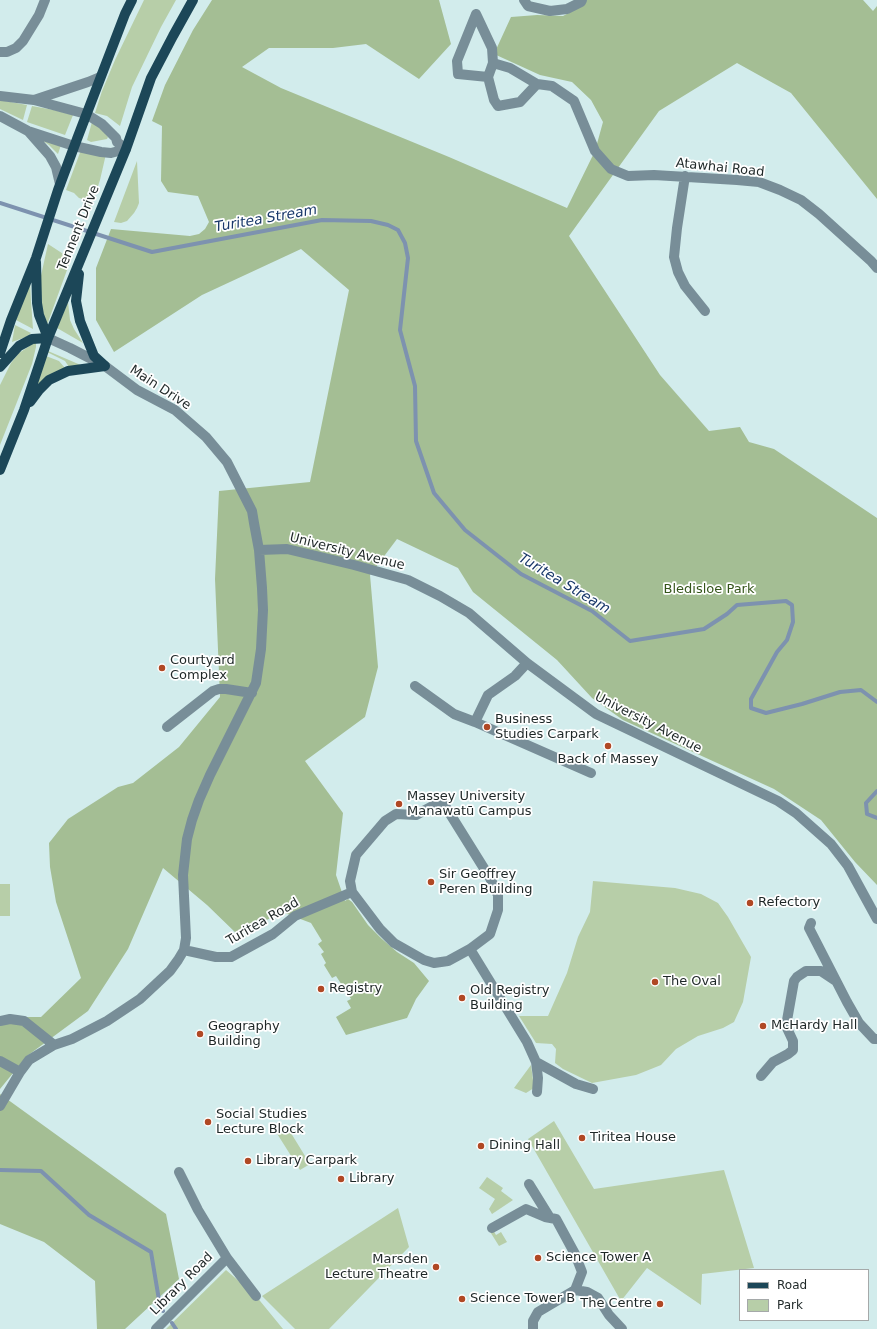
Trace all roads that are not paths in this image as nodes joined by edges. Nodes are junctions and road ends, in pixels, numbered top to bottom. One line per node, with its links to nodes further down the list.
1 (45, 0): 6 (street)
2 (132, 0): 8 (main road)
3 (193, 0): 17 (main road, Tennent Drive)
4 (524, 0): 5 (street)
5 (582, 0)
6 (0, 52)
7 (493, 63): 9 (street); 9 (street); 10 (street)
8 (100, 77): 12 (street); 13 (main road)
9 (488, 77): 10 (street)
10 (537, 84): 18 (street, Atawhai Road)
11 (0, 96): 12 (street)
12 (34, 100): 13 (street)
13 (86, 114): 16 (main road); 17 (street)
14 (0, 116): 15 (street)
15 (28, 131): 16 (street); 19 (street)
16 (74, 146): 17 (street); 19 (main road)
17 (126, 149): 21 (main road, Tennent Drive)
18 (685, 176): 22 (street, Atawhai Road); 23 (street)
19 (59, 187): 20 (main road)
20 (36, 258): 24 (main road); 25 (main road)
21 (80, 262): 24 (main road, Tennent Drive); 26 (main road)
22 (877, 268)
23 (706, 311)
24 (48, 338): 26 (street, Main Drive); 27 (main road); 28 (main road, Tennent Drive)
25 (0, 352)
26 (105, 366): 28 (main road); 30 (street, Main Drive)
27 (0, 367)
28 (24, 410): 29 (main road, Tennent Drive)
29 (0, 470)
30 (258, 550): 31 (street, University Avenue); 33 (street)
31 (527, 663): 34 (street); 38 (street, University Avenue)
32 (415, 686): 34 (street)
33 (252, 693): 35 (street); 41 (street)
34 (475, 722): 36 (street)
35 (167, 727)
36 (591, 773)
37 (352, 892): 40 (street); 40 (street); 41 (street, Turitea Road)
38 (877, 919)
39 (811, 923): 42 (street)
40 (470, 949): 47 (street)
41 (184, 950): 45 (street)
42 (836, 981): 44 (street); 49 (street)
43 (0, 1022): 45 (street)
44 (877, 1038)
45 (54, 1045): 48 (street)
46 (0, 1061): 48 (street)
47 (536, 1062): 50 (street); 51 (street)
48 (20, 1072): 52 (street)
49 (761, 1076)
50 (593, 1089)
51 (537, 1092)
52 (0, 1106)
53 (179, 1172): 57 (street, Library Road)
54 (529, 1184): 55 (street)
55 (550, 1218): 56 (street); 58 (street)
56 (492, 1228)
57 (227, 1258): 59 (street, Library Road); 60 (street, Library Road)
58 (576, 1290): 61 (street); 62 (street)
59 (256, 1296)
60 (156, 1329)
61 (533, 1329)
62 (622, 1329)

